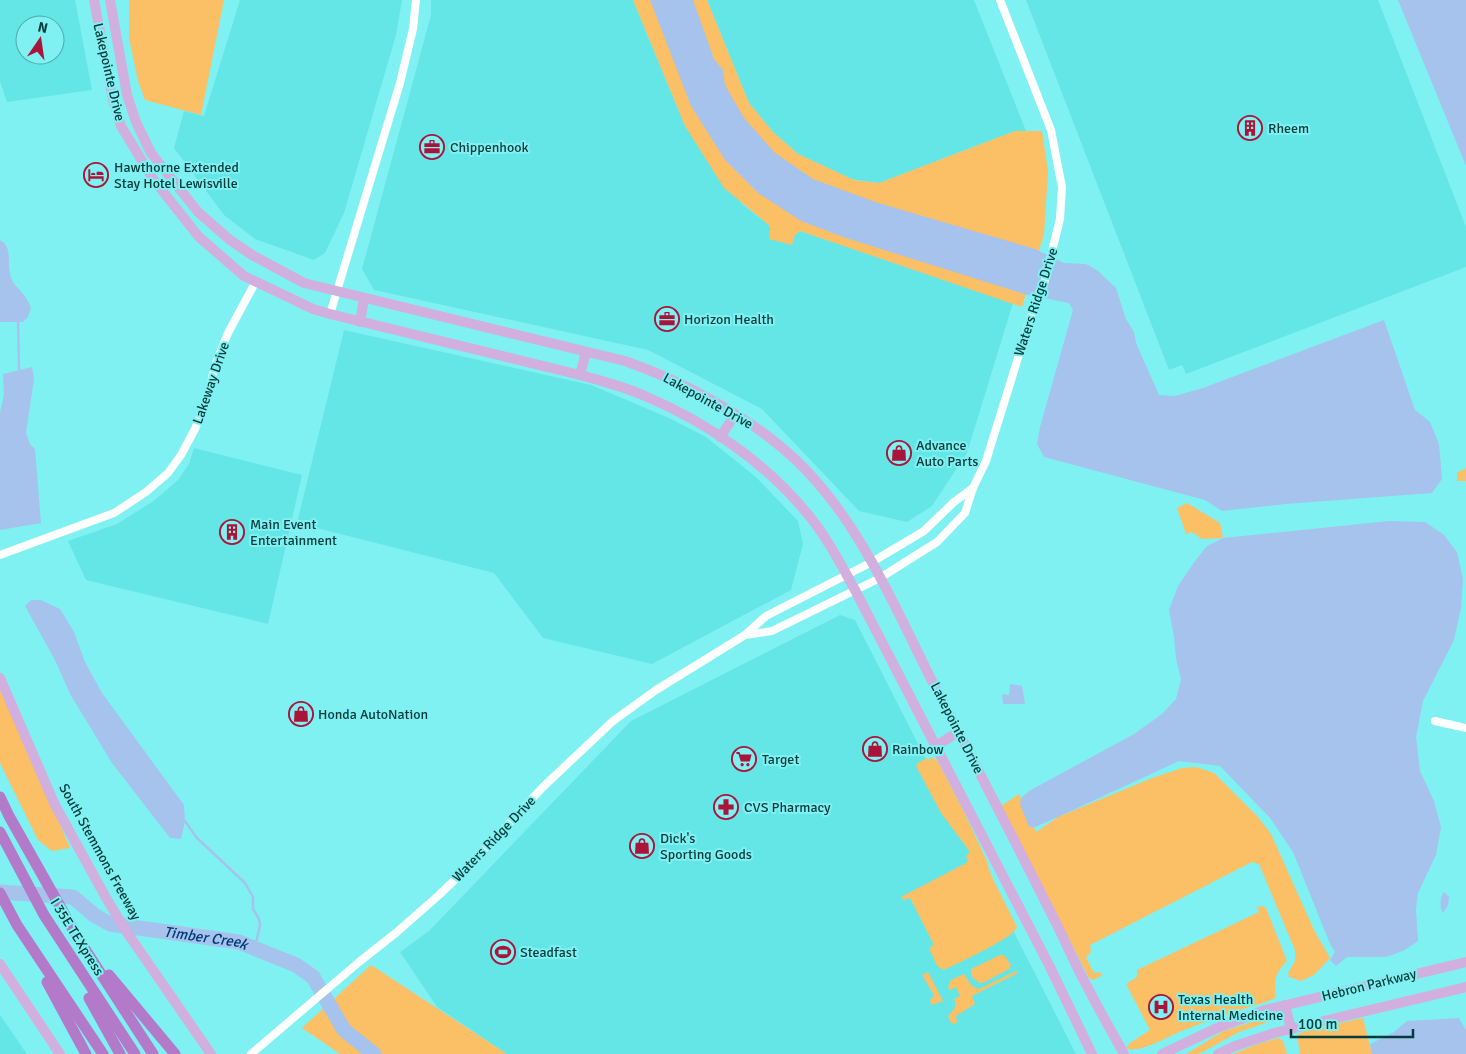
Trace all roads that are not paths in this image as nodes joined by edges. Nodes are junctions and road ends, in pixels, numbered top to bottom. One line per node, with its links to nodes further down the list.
1 (94, 0): 6 (main road, Lakepointe Drive)
2 (110, 0): 5 (main road, Lakepointe Drive)
3 (416, 0): 8 (street)
4 (1000, 0): 16 (street, Waters Ridge Drive)
5 (127, 95): 6 (main road); 8 (main road, Lakepointe Drive)
6 (113, 100): 7 (main road, Lakepointe Drive)
7 (256, 283): 10 (main road, Lakepointe Drive); 17 (street, Lakeway Drive)
8 (336, 292): 9 (main road, Lakepointe Drive); 10 (street)
9 (364, 299): 11 (main road); 12 (main road, Lakepointe Drive)
10 (330, 314): 11 (main road, Lakepointe Drive)
11 (360, 322): 13 (main road, Lakepointe Drive)
12 (586, 352): 13 (main road); 14 (main road, Lakepointe Drive)
13 (580, 375): 15 (main road, Lakepointe Drive)
14 (735, 415): 15 (main road); 18 (main road, Lakepointe Drive)
15 (720, 437): 19 (main road, Lakepointe Drive)
16 (972, 488): 18 (street, Waters Ridge Drive); 20 (street, Waters Ridge Drive)
17 (0, 555)
18 (872, 562): 19 (street, Waters Ridge Drive); 20 (main road, Lakepointe Drive)
19 (847, 574): 21 (main road, Lakepointe Drive); 22 (street, Waters Ridge Drive)
20 (880, 578): 21 (street, Waters Ridge Drive); 26 (main road, Lakepointe Drive)
21 (855, 590): 22 (street, Waters Ridge Drive); 27 (main road, Lakepointe Drive)
22 (746, 635): 49 (street, Waters Ridge Drive)
23 (0, 678): 48 (main road, South Stemmons Freeway)
24 (1435, 721): 25 (street)
25 (1466, 728)
26 (958, 732): 27 (main road); 51 (main road, Lakepointe Drive)
27 (936, 746): 50 (main road, Lakepointe Drive)
28 (0, 797): 30 (highway)
29 (0, 801): 30 (highway)
30 (9, 816): 35 (highway)
31 (0, 832): 33 (highway, I 35E TEXpress)
32 (0, 894): 34 (highway)
33 (44, 915): 44 (highway); 45 (highway, I 35E TEXpress)
34 (17, 925): 42 (highway); 43 (highway)
35 (79, 940): 46 (highway); 47 (highway)
36 (1466, 962): 39 (main road, Hebron Parkway)
37 (0, 964): 41 (main road)
38 (1466, 987): 40 (main road, Hebron Parkway)
39 (1286, 1005): 40 (main road); 52 (main road, Hebron Parkway)
40 (1292, 1029): 53 (main road, Hebron Parkway)
41 (60, 1054)
42 (86, 1054)
43 (104, 1054)
44 (120, 1054)
45 (135, 1054)
46 (154, 1054)
47 (175, 1054)
48 (212, 1054)
49 (250, 1054)
50 (1092, 1054)
51 (1124, 1054)
52 (1162, 1054)
53 (1218, 1054)

